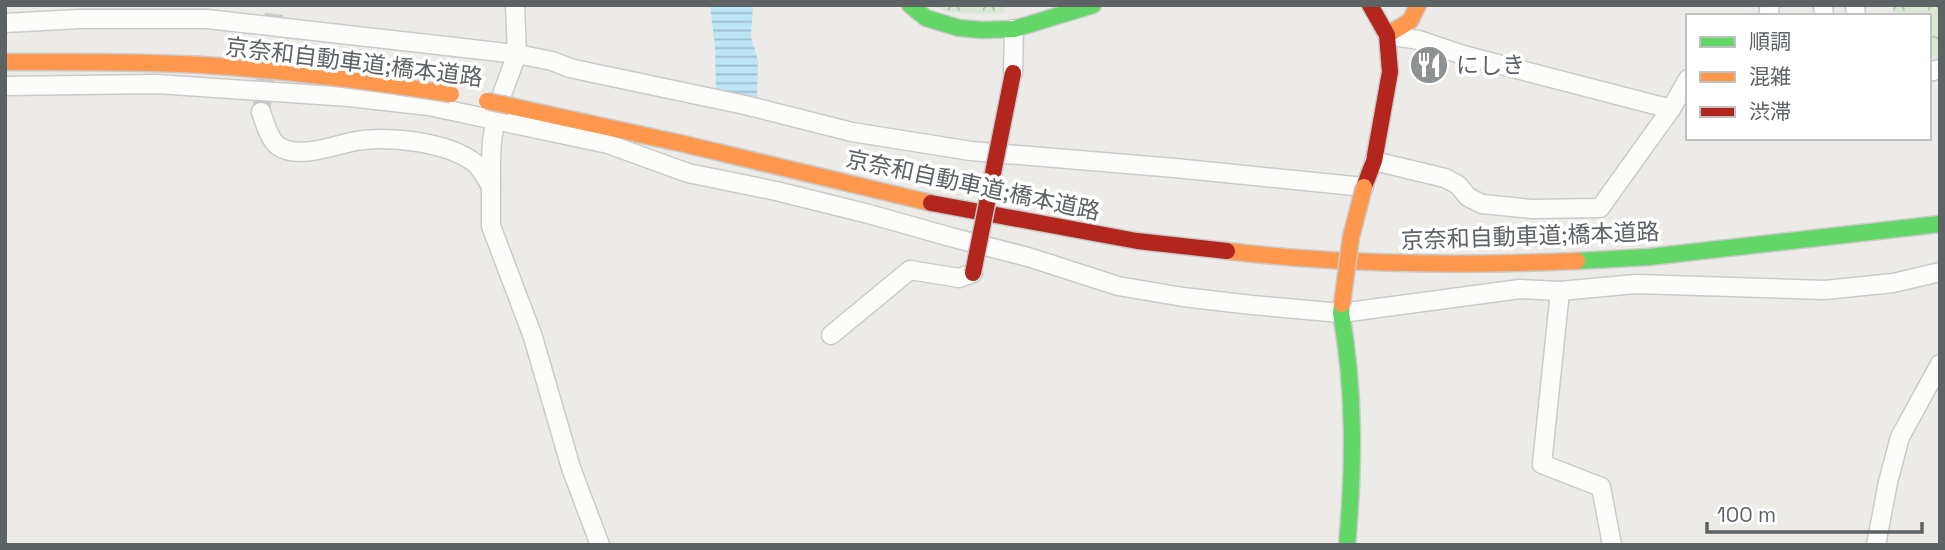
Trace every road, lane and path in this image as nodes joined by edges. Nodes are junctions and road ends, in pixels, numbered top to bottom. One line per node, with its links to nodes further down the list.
1 (516, 5): 10 (street)
2 (910, 5): 8 (main road)
3 (1093, 5): 8 (main road)
4 (1370, 5): 9 (main road)
5 (1418, 5): 9 (main road)
6 (233, 13): 7 (street); 10 (street)
7 (5, 23)
8 (1014, 29): 12 (street)
9 (1387, 35): 15 (street); 18 (main road)
10 (517, 54): 17 (street); 20 (street)
11 (5, 62): 21 (main road, 京奈和自動車道;橋本道路, bridge)
12 (1013, 73): 23 (main road, bridge)
13 (1686, 83): 15 (street)
14 (5, 86): 17 (street)
15 (1671, 109): 18 (street)
16 (261, 113): 19 (street)
17 (495, 120): 19 (street); 25 (street)
18 (1374, 161): 20 (main road)
19 (491, 186): 28 (street)
20 (1364, 187): 25 (main road, bridge)
21 (1940, 224)
22 (1940, 272): 24 (street)
23 (973, 273): 26 (street)
24 (1560, 291): 25 (street); 30 (street)
25 (1341, 308): 29 (main road)
26 (831, 335)
27 (1940, 365): 31 (street)
28 (600, 545)
29 (1347, 545)
30 (1612, 545)
31 (1876, 545)

